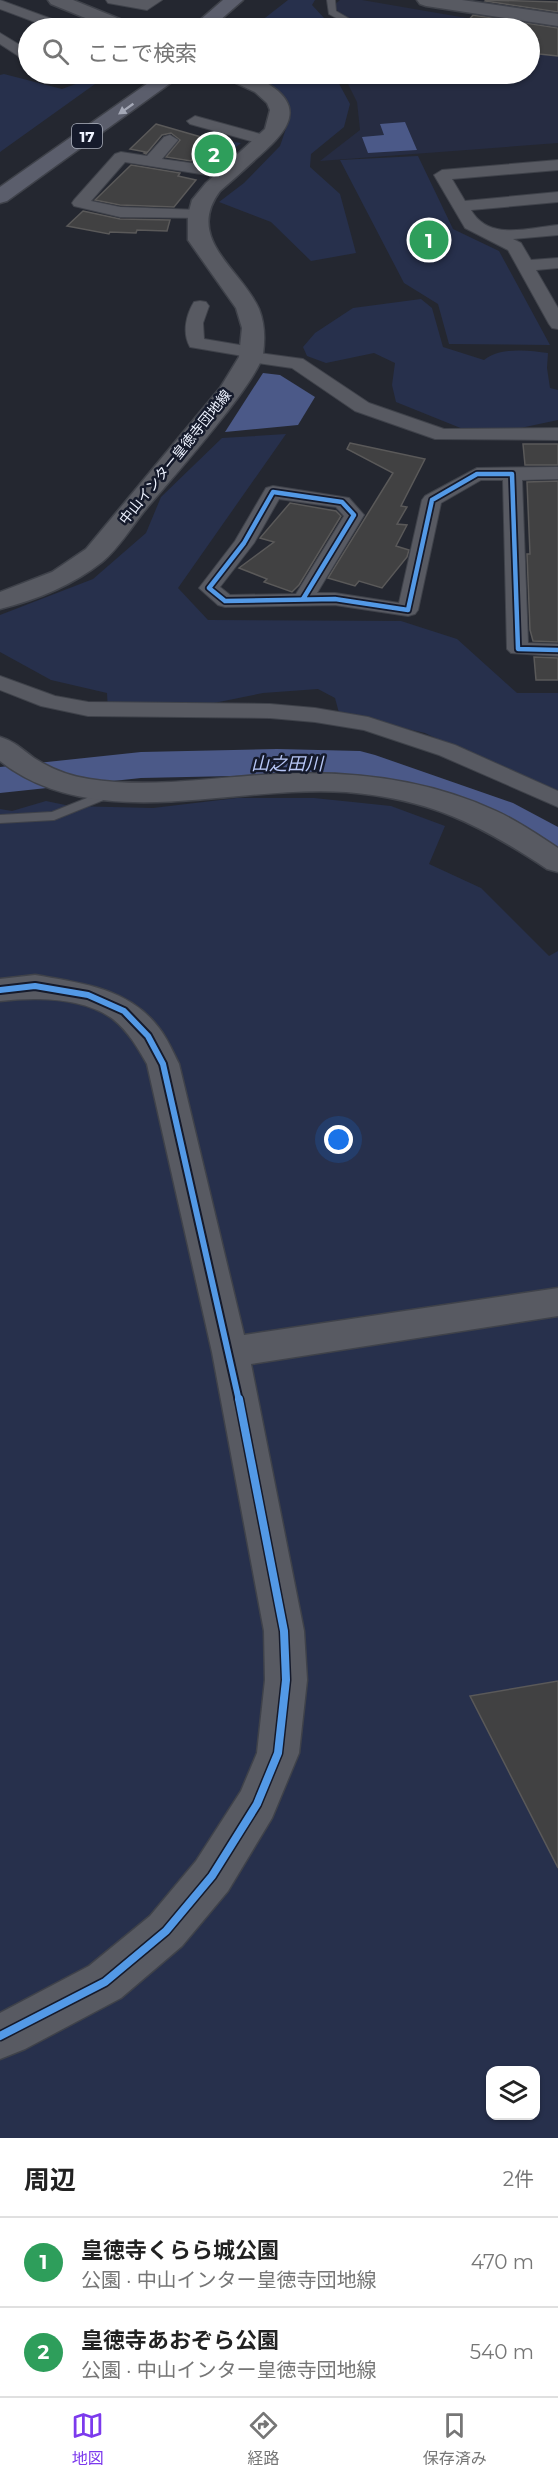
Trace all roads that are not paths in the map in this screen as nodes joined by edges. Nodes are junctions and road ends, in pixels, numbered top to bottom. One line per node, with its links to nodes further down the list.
1 (57, 0): 9 (street)
2 (113, 0): 3 (street)
3 (155, 0)
4 (331, 0): 12 (lane)
5 (426, 0): 13 (street)
6 (0, 4): 8 (street)
7 (242, 4): 10 (main road); 11 (main road)
8 (37, 18)
9 (101, 18)
10 (218, 18)
11 (233, 18)
12 (342, 18)
13 (558, 20)
14 (0, 37): 15 (street)
15 (18, 49)
16 (131, 84): 25 (main road, 17)
17 (159, 84): 26 (main road, 17, one-way to 26)
18 (252, 84): 21 (street)
19 (195, 121): 21 (street)
20 (170, 140): 22 (street)
21 (266, 140): 24 (street)
22 (151, 162): 24 (street); 29 (street)
23 (558, 165): 28 (street)
24 (226, 173): 29 (street)
25 (0, 178)
26 (0, 197)
27 (558, 197): 28 (street)
28 (459, 206): 31 (street)
29 (200, 215): 37 (street)
30 (558, 230): 31 (street)
31 (496, 236): 33 (street)
32 (558, 263): 33 (street)
33 (526, 266): 34 (street)
34 (552, 300): 36 (street)
35 (200, 306): 37 (street)
36 (558, 324)
37 (251, 354): 38 (street); 42 (street, 中山インター皇徳寺団地線)
38 (558, 434)
39 (558, 472): 40 (street)
40 (512, 474): 41 (street); 43 (street)
41 (303, 599): 41 (street)
42 (0, 601)
43 (558, 650)
44 (0, 682): 47 (street)
45 (0, 746): 46 (street)
46 (103, 791): 48 (lane); 49 (street)
47 (558, 800)
48 (0, 819)
49 (558, 862)
50 (0, 990): 52 (street)
51 (558, 1302): 52 (street)
52 (230, 1352): 53 (street)
53 (0, 2036)

